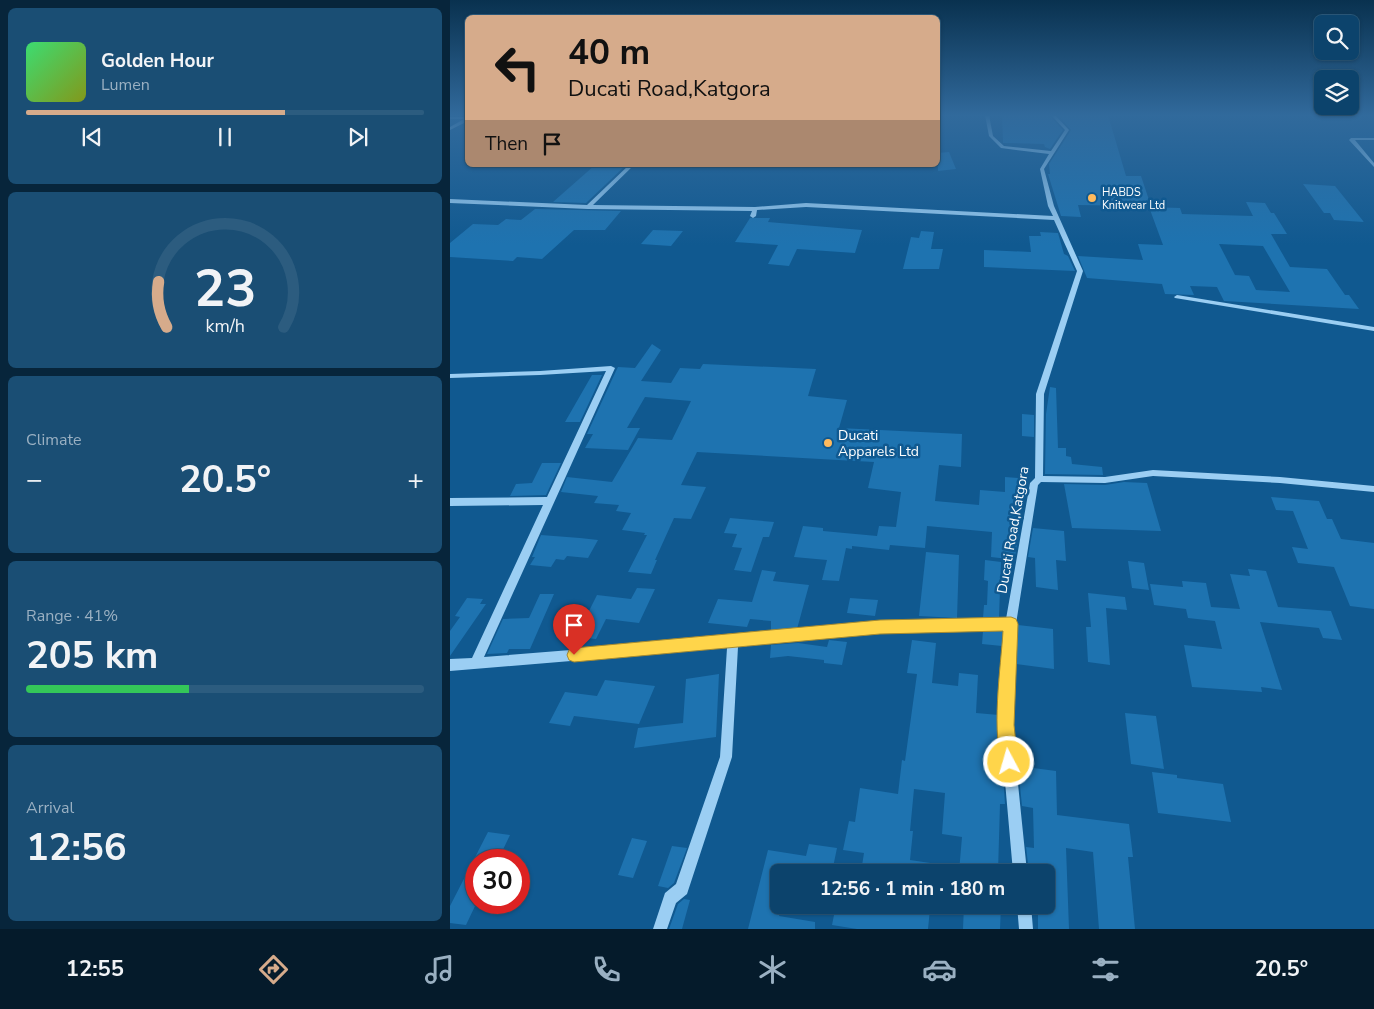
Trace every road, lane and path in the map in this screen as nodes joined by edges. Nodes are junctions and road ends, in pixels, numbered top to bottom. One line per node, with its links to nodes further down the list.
1 (1049, 158): 7 (street, Ducati Road,Katgora)
2 (630, 167): 4 (street)
3 (450, 200): 4 (street)
4 (588, 207): 5 (street)
5 (755, 209): 6 (street); 7 (street)
6 (753, 216)
7 (1056, 218): 11 (street, Ducati Road,Katgora)
8 (1177, 296): 9 (street)
9 (1374, 329)
10 (450, 376): 14 (street)
11 (1039, 479): 12 (street); 15 (street, Ducati Road,Katgora)
12 (1374, 489)
13 (450, 502): 14 (street)
14 (550, 502): 17 (street)
15 (1011, 624): 16 (street); 19 (street, Ducati Road,Katgora)
16 (734, 642): 17 (street); 21 (street)
17 (475, 663): 18 (street)
18 (450, 665)
19 (1019, 864)
20 (1025, 914): 22 (street)
21 (660, 929)
22 (1026, 929)

